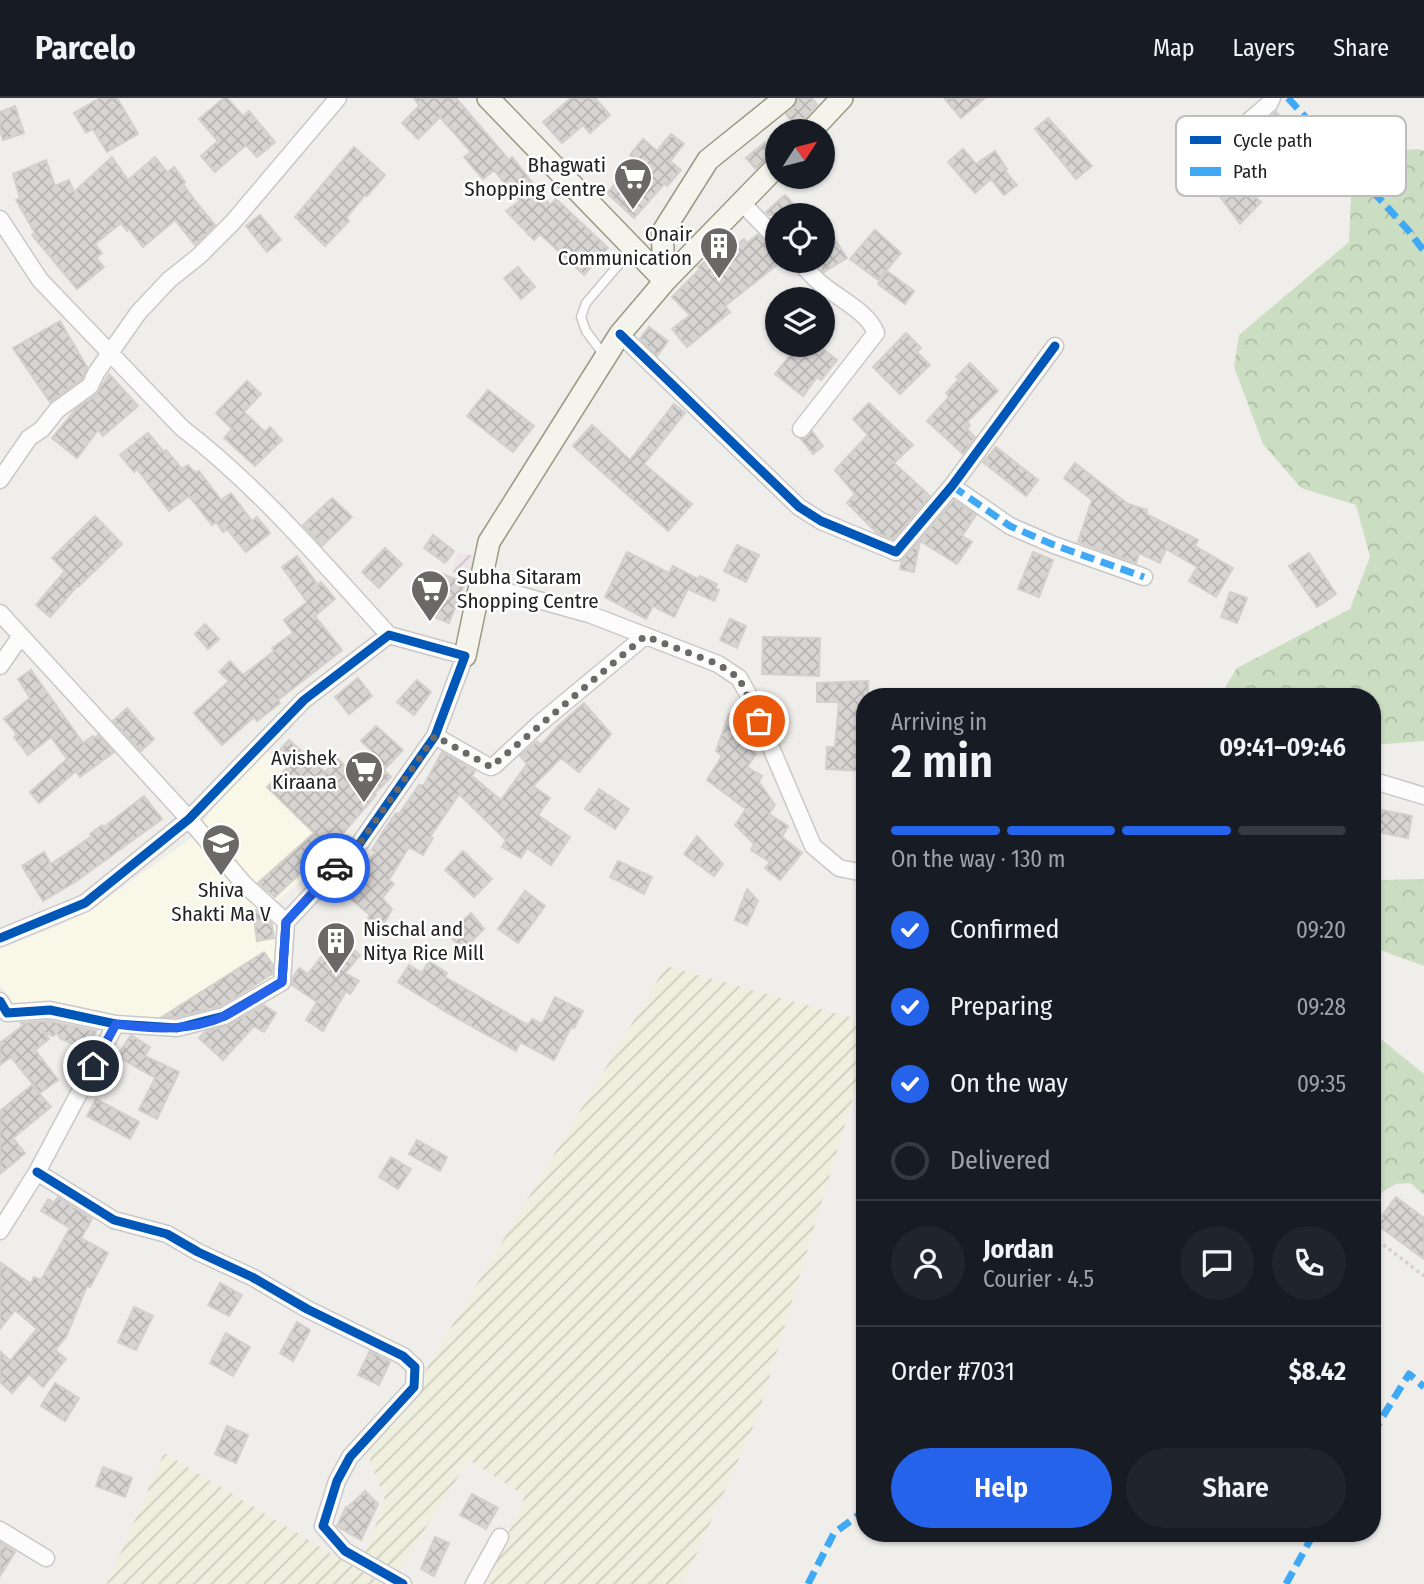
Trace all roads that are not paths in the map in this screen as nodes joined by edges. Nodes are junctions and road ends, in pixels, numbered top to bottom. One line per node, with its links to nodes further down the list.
1 (338, 98): 17 (street)
2 (488, 98): 12 (main road)
3 (785, 98): 14 (main road)
4 (842, 98): 7 (main road)
5 (1272, 98): 6 (street)
6 (1255, 116)
7 (822, 119)
8 (765, 179): 9 (main road)
9 (743, 202): 11 (street); 14 (main road)
10 (0, 219): 17 (street)
11 (765, 226)
12 (632, 248): 14 (main road); 18 (lane)
13 (810, 273): 19 (street)
14 (665, 281): 15 (main road)
15 (620, 334): 18 (main road); 21 (street)
16 (1055, 346): 21 (street)
17 (110, 353): 20 (street); 25 (street)
18 (606, 357): 23 (main road)
19 (801, 429)
20 (0, 480)
21 (953, 486): 22 (street)
22 (1144, 577)
23 (480, 584): 26 (street); 28 (main road)
24 (0, 613): 27 (street)
25 (389, 635): 28 (street); 33 (street)
26 (645, 636): 30 (street); 34 (street)
27 (20, 637): 29 (street); 33 (street)
28 (465, 656): 30 (street)
29 (0, 666)
30 (435, 736): 35 (street)
31 (1381, 783): 32 (street)
32 (1424, 796)
33 (189, 819): 35 (street); 36 (street)
34 (856, 871)
35 (286, 922): 38 (street)
36 (0, 939)
37 (2, 1010): 38 (street)
38 (116, 1024): 39 (street)
39 (37, 1172): 40 (street); 44 (street)
40 (0, 1231)
41 (0, 1530): 43 (street)
42 (500, 1537): 45 (street)
43 (46, 1558)
44 (402, 1584)
45 (474, 1584)

